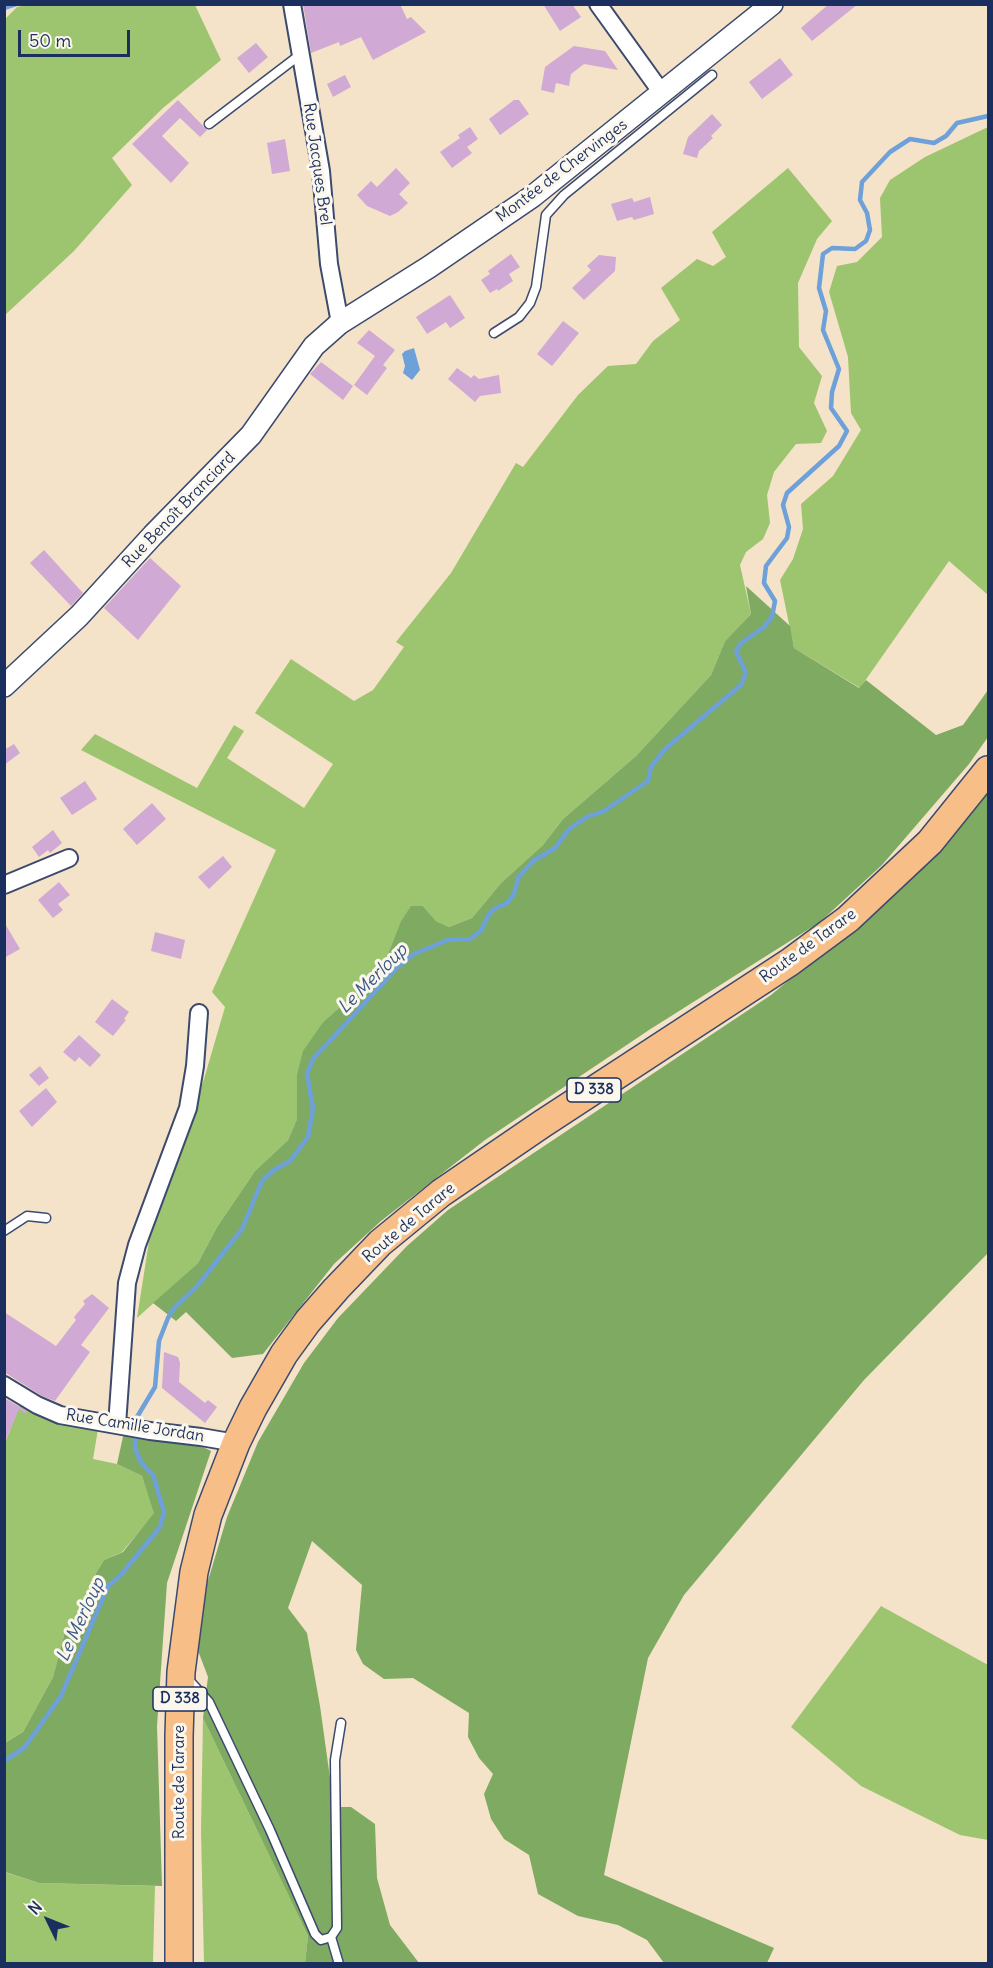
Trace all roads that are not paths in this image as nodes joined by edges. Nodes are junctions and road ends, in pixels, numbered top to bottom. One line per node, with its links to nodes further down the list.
1 (292, 4): 4 (street, Rue Jacques Brel)
2 (598, 4): 6 (street)
3 (772, 4): 6 (street, Montée de Chervinges)
4 (301, 54): 7 (lane); 9 (street, Rue Jacques Brel)
5 (712, 75): 8 (lane)
6 (662, 93): 8 (street, Montée de Chervinges)
7 (209, 124)
8 (616, 142): 9 (street, Montée de Chervinges); 10 (lane)
9 (340, 323): 11 (street, Rue Benoît Branciard)
10 (494, 333)
11 (4, 686)
12 (988, 770): 20 (main road, Route de Tarare / D 338)
13 (69, 858): 14 (street)
14 (4, 885)
15 (199, 1013): 19 (street)
16 (46, 1218): 17 (lane)
17 (4, 1231)
18 (4, 1385): 19 (street, Rue Camille Jordan)
19 (120, 1426): 20 (street, Rue Camille Jordan)
20 (236, 1443): 21 (main road, Route de Tarare / D 338)
21 (181, 1672): 23 (lane); 24 (main road, Route de Tarare / D 338)
22 (341, 1723): 23 (lane)
23 (331, 1937): 25 (lane)
24 (179, 1964)
25 (339, 1964)

